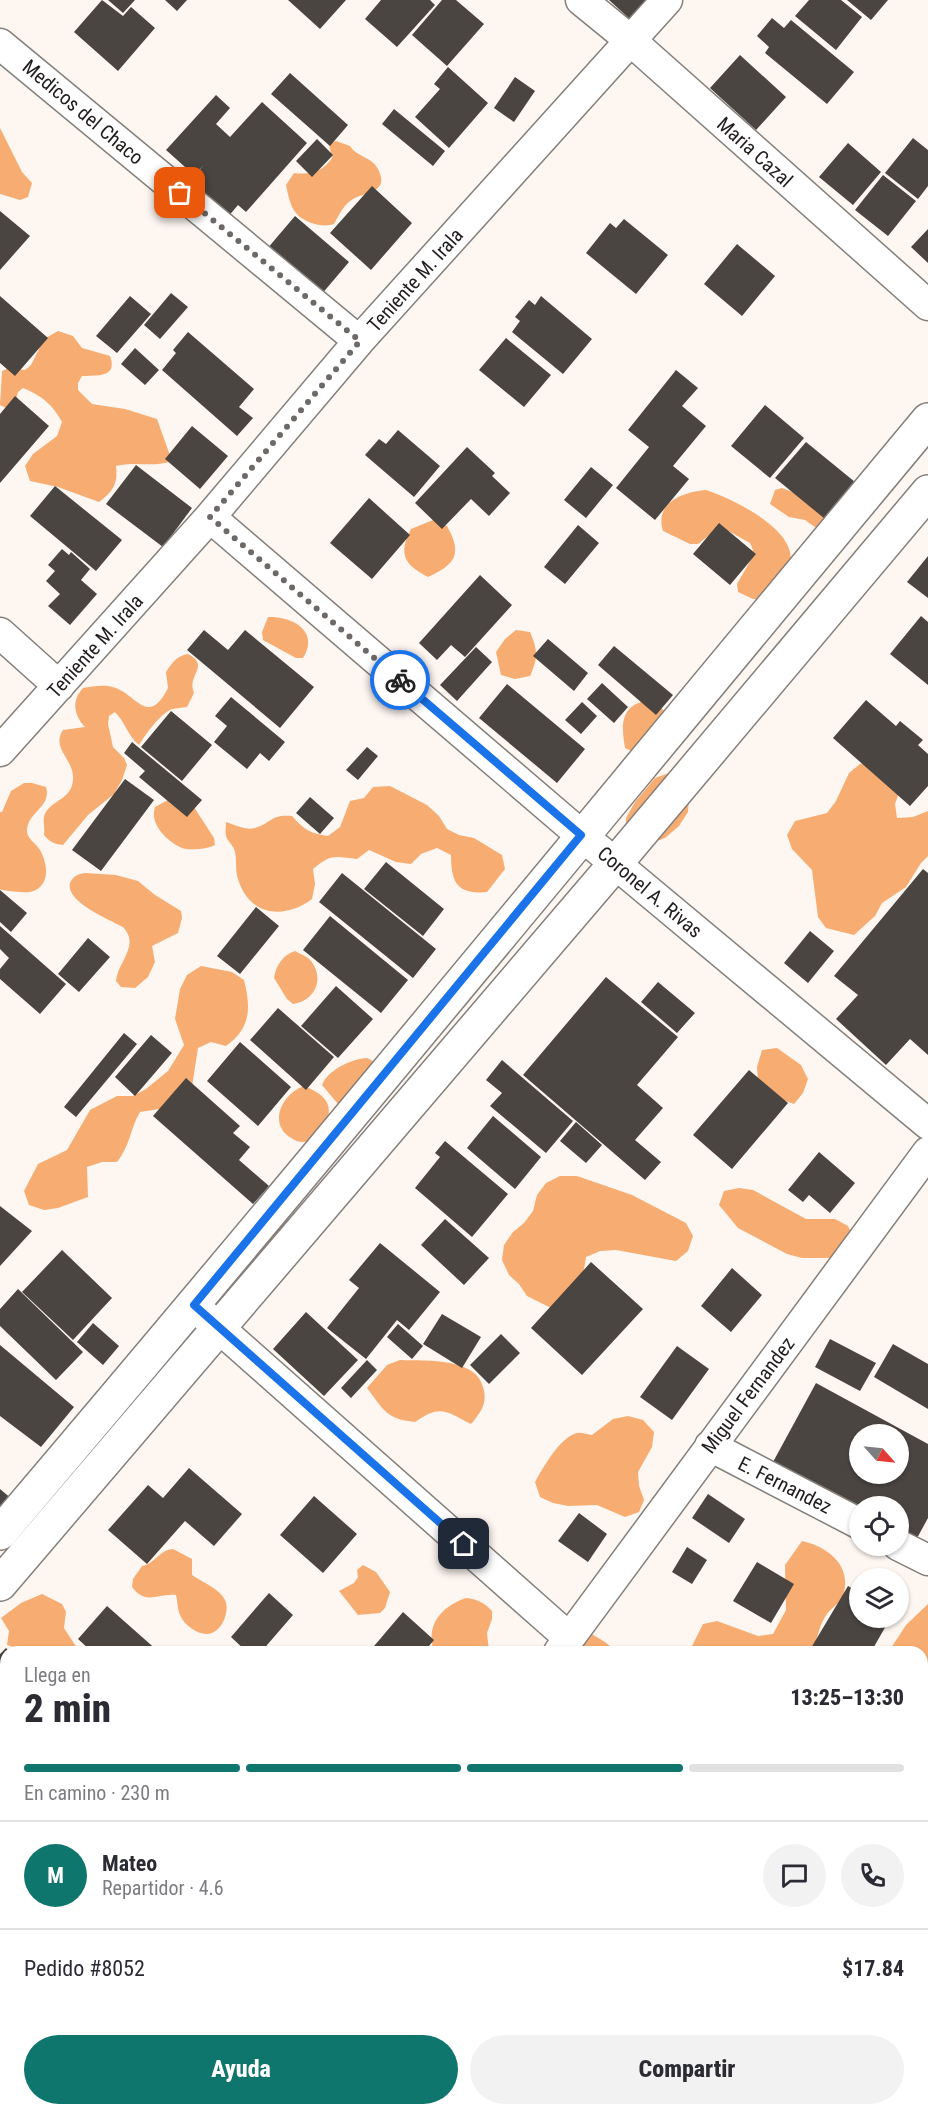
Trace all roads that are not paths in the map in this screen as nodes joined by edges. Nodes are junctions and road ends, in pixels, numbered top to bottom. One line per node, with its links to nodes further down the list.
1 (581, 0): 3 (street, Maria Cazal)
2 (666, 0): 3 (street, Teniente M. Irala)
3 (630, 40): 5 (street, Maria Cazal); 6 (street, Teniente M. Irala)
4 (0, 44): 6 (street, Medicos del Chaco)
5 (928, 305)
6 (360, 341): 9 (street, Teniente M. Irala)
7 (928, 420): 13 (street)
8 (928, 492): 14 (street)
9 (210, 517): 11 (street, Teniente M. Irala); 13 (street, Coronel A. Rivas)
10 (0, 633): 11 (street)
11 (59, 686): 12 (street, Teniente M. Irala)
12 (0, 751)
13 (581, 835): 14 (street, Coronel A. Rivas); 17 (street)
14 (615, 864): 15 (street, Coronel A. Rivas); 18 (street)
15 (928, 1124)
16 (928, 1152): 19 (street, Miguel Fernandez)
17 (194, 1305): 18 (street); 21 (street)
18 (219, 1328): 24 (street); 25 (street)
19 (710, 1446): 20 (street, E. Fernandez); 25 (street, Miguel Fernandez)
20 (849, 1518)
21 (0, 1533)
22 (909, 1550): 23 (street)
23 (928, 1560)
24 (0, 1584)
25 (564, 1644)

